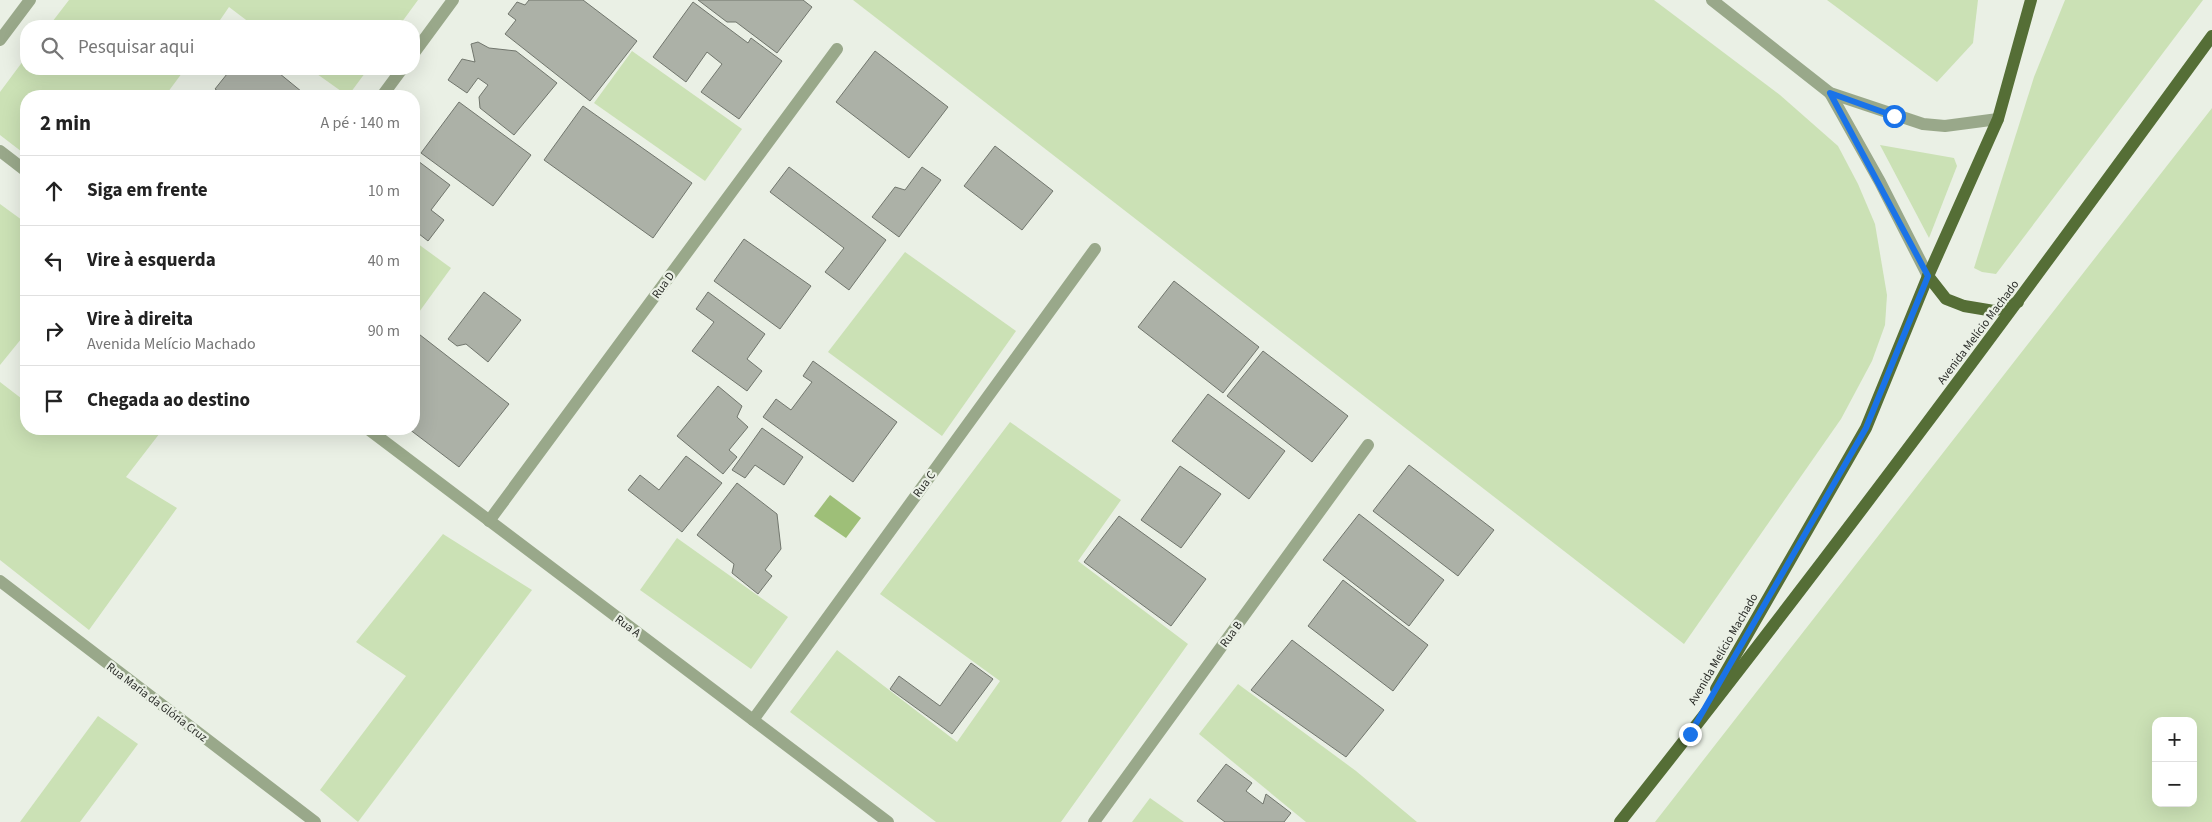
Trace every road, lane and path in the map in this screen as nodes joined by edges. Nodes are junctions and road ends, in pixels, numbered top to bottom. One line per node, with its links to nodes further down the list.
1 (30, 0): 6 (street)
2 (453, 0): 7 (street)
3 (1712, 0): 11 (street)
4 (2031, 0): 12 (main road, Avenida Melício Machado)
5 (2212, 36): 17 (main road, Avenida Melício Machado)
6 (0, 40)
7 (420, 45)
8 (837, 49): 20 (street, Rua D)
9 (398, 75): 10 (street)
10 (386, 90)
11 (1830, 93): 12 (street); 16 (street)
12 (1998, 119): 16 (main road, Avenida Melício Machado)
13 (0, 151): 14 (street)
14 (20, 166)
15 (1095, 249): 22 (street, Rua C)
16 (1928, 276): 17 (main road); 23 (main road, Avenida Melício Machado)
17 (2018, 302): 23 (main road, Avenida Melício Machado)
18 (376, 435): 20 (street, Rua A)
19 (1368, 445): 26 (street, Rua B)
20 (489, 520): 22 (street, Rua A)
21 (0, 581): 24 (street, Rua Maria da Glória Cruz)
22 (753, 720): 25 (street, Rua A)
23 (1690, 734): 27 (main road)
24 (315, 822)
25 (888, 822)
26 (1094, 822)
27 (1620, 822)

